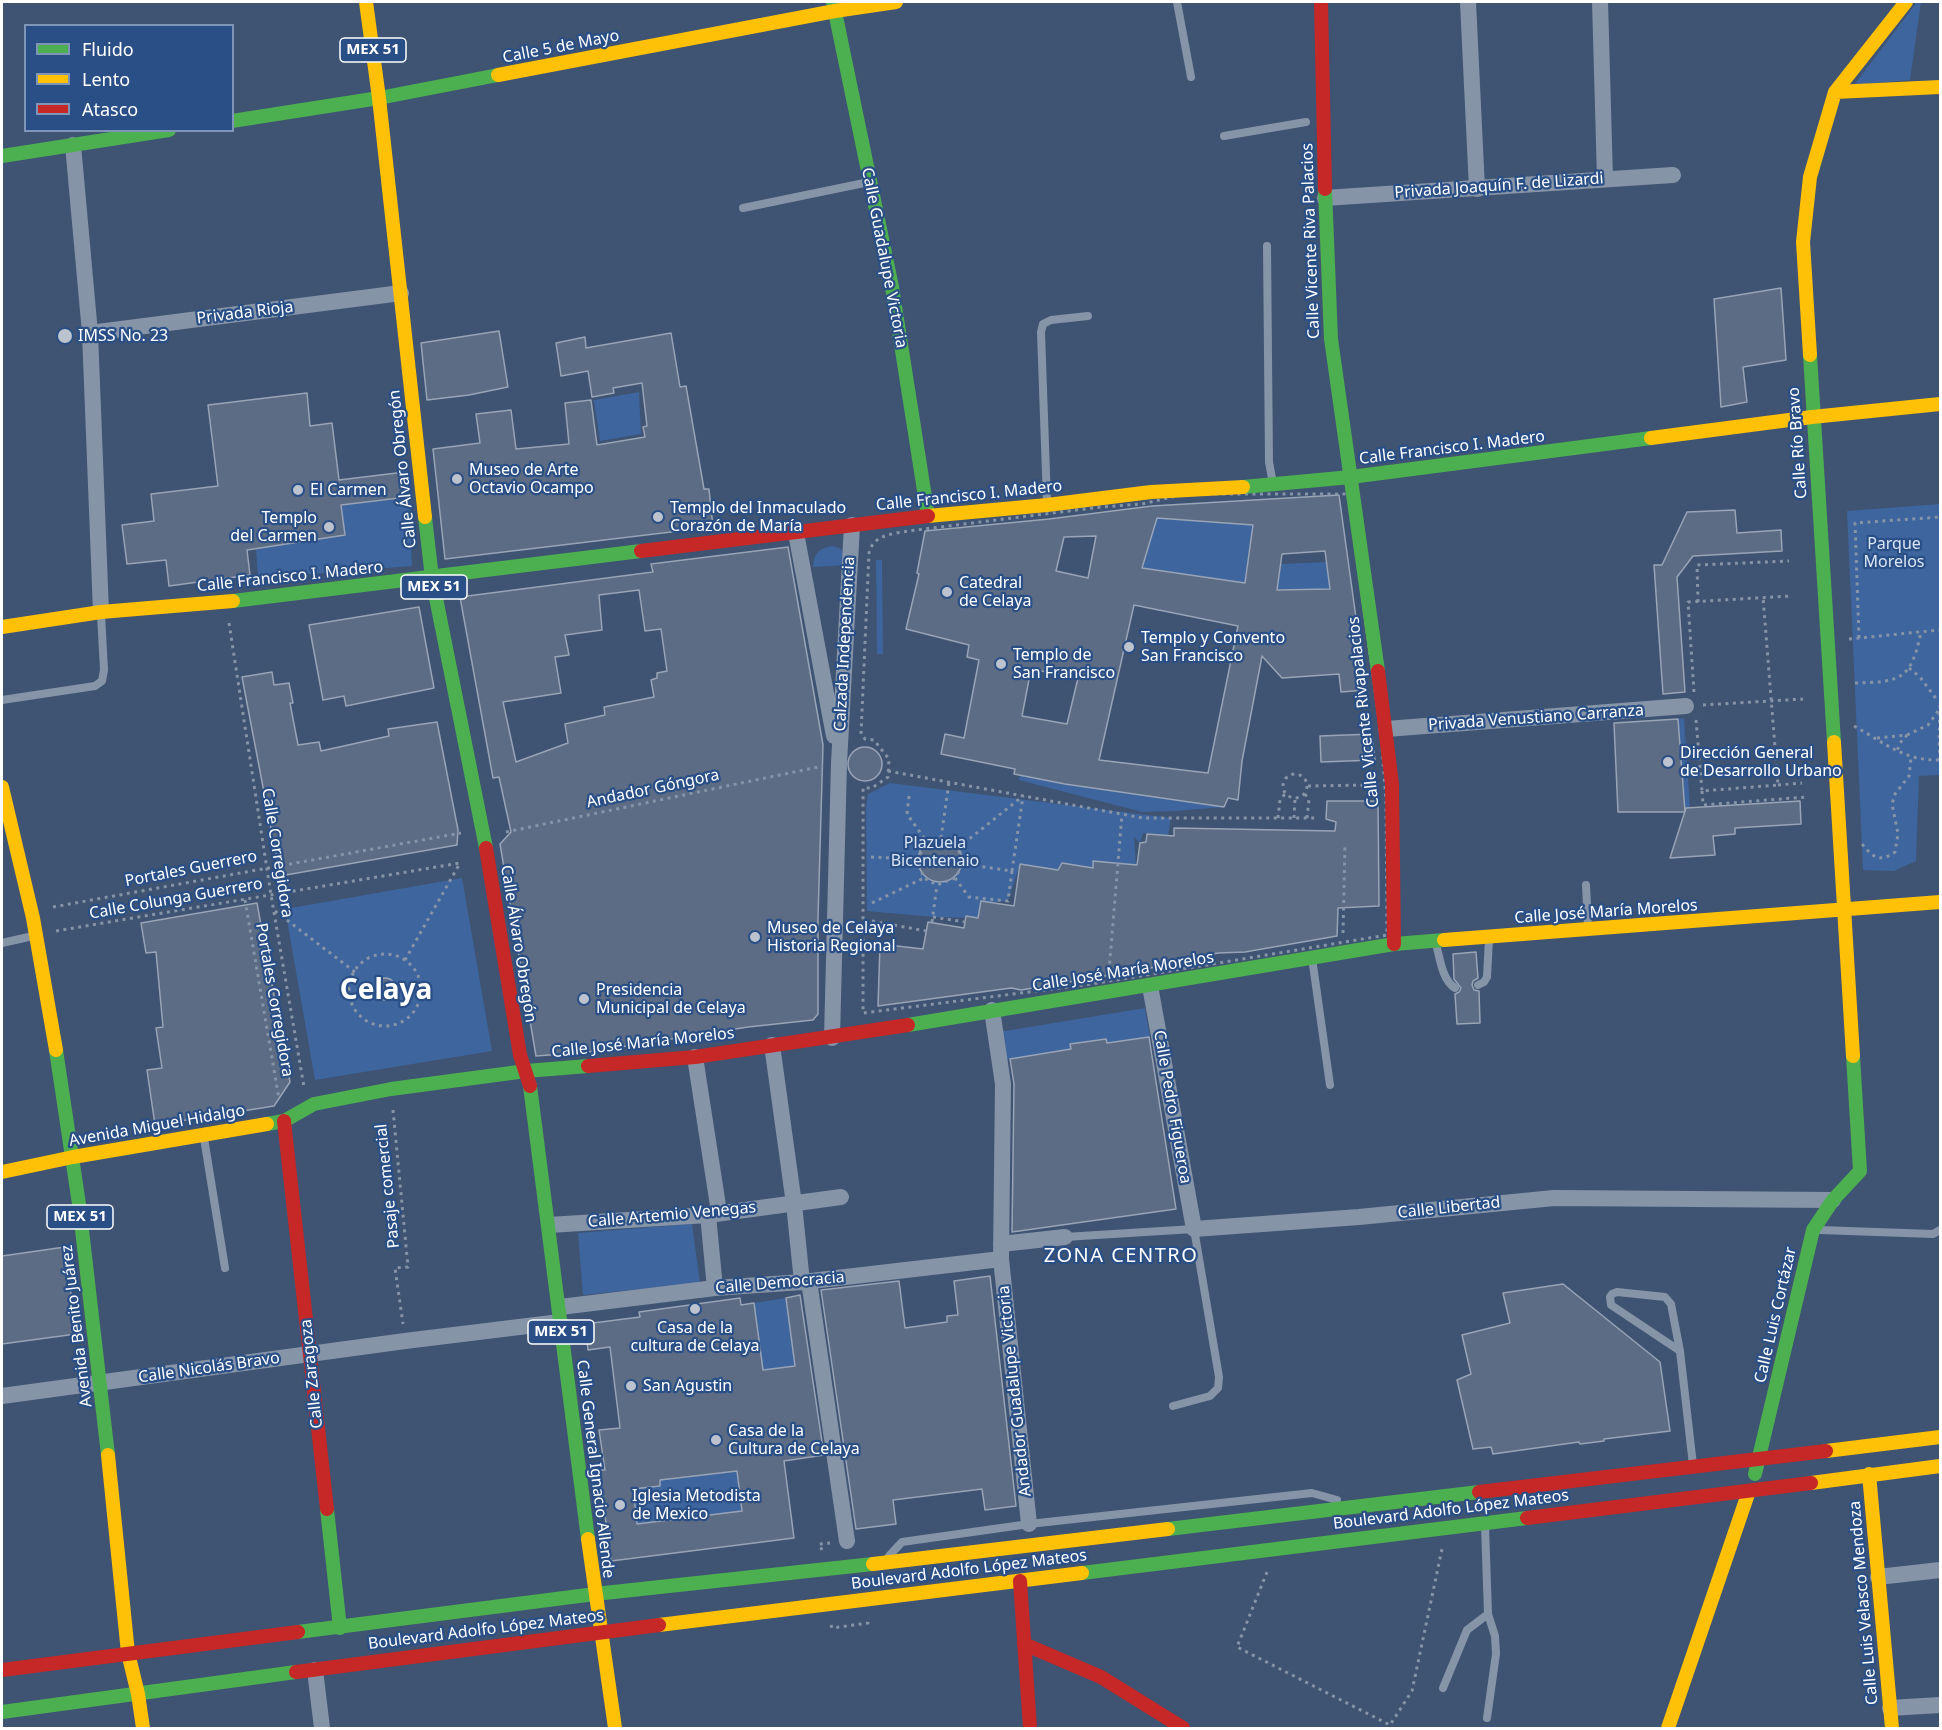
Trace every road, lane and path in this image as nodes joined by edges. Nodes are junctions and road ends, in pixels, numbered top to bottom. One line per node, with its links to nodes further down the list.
1 (366, 2): 12 (main road, Calle Álvaro Obregón / MEX 51)
2 (896, 2): 8 (main road, Calle 5 de Mayo)
3 (1177, 2): 9 (lane)
4 (1321, 2): 14 (main road, Calle Vicente Riva Palacios)
5 (1468, 2): 22 (street)
6 (1600, 2): 20 (street)
7 (1906, 2): 11 (main road, Calle Río Bravo)
8 (834, 6): 12 (main road, Calle 5 de Mayo); 21 (main road, Calle Guadalupe Victoria)
9 (1191, 76)
10 (1941, 87): 11 (main road)
11 (1835, 92): 30 (main road, Calle Río Bravo)
12 (379, 98): 13 (main road, Calle 5 de Mayo); 26 (main road, Calle Álvaro Obregón / MEX 51)
13 (234, 121)
14 (1314, 122): 16 (lane); 23 (main road, Calle Vicente Riva Palacios)
15 (157, 132): 17 (main road)
16 (1224, 136)
17 (73, 145): 18 (main road); 28 (street)
18 (2, 156)
19 (1673, 175): 20 (street, Privada Joaquín F. de Lizardi)
20 (1605, 178): 22 (street, Privada Joaquín F. de Lizardi)
21 (870, 182): 24 (lane); 34 (main road, Calle Guadalupe Victoria)
22 (1477, 189): 23 (street, Privada Joaquín F. de Lizardi)
23 (1325, 198): 31 (main road, Calle Vicente Riva Palacios)
24 (743, 208)
25 (1267, 246): 32 (lane)
26 (400, 293): 28 (street, Privada Rioja); 40 (main road, Calle Álvaro Obregón / MEX 51)
27 (1088, 316): 33 (lane)
28 (90, 333): 46 (street)
29 (1941, 404): 30 (main road, Calle Francisco I. Madero)
30 (1812, 417): 31 (main road, Calle Francisco I. Madero); 38 (main road, Calle Río Bravo)
31 (1351, 477): 32 (main road, Calle Francisco I. Madero); 60 (main road, Calle Vicente Rivapalacios)
32 (1273, 485): 33 (main road, Calle Francisco I. Madero)
33 (1047, 505): 34 (main road, Calle Francisco I. Madero)
34 (928, 516): 36 (main road, Calle Francisco I. Madero)
35 (1941, 517): 50 (path)
36 (852, 525): 37 (main road, Calle Francisco I. Madero); 66 (street, Calzada Independencia)
37 (796, 533): 40 (main road, Calle Francisco I. Madero); 66 (street, Calzada Independencia)
38 (1820, 534): 41 (lane); 109 (main road, Calle Río Bravo)
39 (1789, 561): 45 (path)
40 (432, 578): 44 (main road, Calle Francisco I. Madero); 89 (main road, Calle Álvaro Obregón / MEX 51)
41 (1833, 578)
42 (1791, 596): 43 (path)
43 (1763, 597): 45 (path); 71 (path)
44 (225, 602): 46 (main road, Calle Francisco I. Madero); 99 (path, Calle Corregidora)
45 (1698, 602): 57 (path)
46 (101, 612): 47 (main road, Calle Francisco I. Madero); 55 (lane)
47 (2, 627)
48 (1941, 630): 49 (path)
49 (1922, 632): 50 (path); 52 (path)
50 (1859, 638): 51 (path)
51 (1844, 639)
52 (1909, 668): 53 (path); 56 (path)
53 (1855, 683)
54 (1803, 699): 57 (path)
55 (2, 700)
56 (1941, 700)
57 (1691, 706): 60 (street, Privada Venustiano Carranza); 76 (path)
58 (1940, 707): 61 (path); 65 (path)
59 (1850, 724): 62 (path)
60 (1386, 729): 122 (main road, Calle Vicente Rivapalacios)
61 (1907, 735): 62 (path); 63 (path)
62 (1875, 738): 63 (path)
63 (1897, 751): 64 (path)
64 (1911, 758): 65 (path); 91 (path)
65 (1941, 760)
66 (833, 764): 89 (path, Andador Góngora); 132 (street, Calzada Independencia)
67 (888, 771): 68 (path); 75 (path); 127 (path)
68 (949, 782): 80 (path); 90 (path)
69 (1802, 783): 71 (path)
70 (1374, 784): 72 (path)
71 (1778, 785): 76 (path)
72 (1308, 786): 77 (path); 78 (path)
73 (2, 787): 95 (main road, Avenida Benito Juárez / MEX 51)
74 (853, 788): 75 (path)
75 (863, 788): 127 (path)
76 (1702, 791): 81 (path)
77 (1285, 794): 82 (path); 84 (path)
78 (1305, 794): 82 (path); 86 (path)
79 (909, 796): 92 (path)
80 (1023, 796): 83 (path); 94 (path); 100 (path)
81 (1807, 798)
82 (1295, 799): 85 (path)
83 (1122, 814): 84 (path); 127 (path)
84 (1278, 818): 85 (path)
85 (1294, 818): 86 (path)
86 (1307, 818): 87 (path)
87 (1315, 818)
88 (461, 833): 99 (path, Portales Guerrero)
89 (484, 836): 135 (main road, Calle Álvaro Obregón / MEX 51)
90 (941, 838): 92 (path); 94 (path)
91 (1857, 838)
92 (927, 842): 97 (path)
93 (1345, 843): 123 (path)
94 (958, 848): 98 (path)
95 (9, 852): 110 (main road, Avenida Benito Juárez / MEX 51)
96 (871, 857): 97 (path)
97 (917, 859): 101 (path)
98 (963, 864): 100 (path); 102 (path)
99 (267, 867): 105 (path, Calle Corregidora); 110 (path, Portales Guerrero)
100 (1012, 872): 102 (path)
101 (924, 878): 103 (path); 108 (path)
102 (955, 878): 103 (path)
103 (937, 885): 112 (path)
104 (1586, 885): 116 (lane)
105 (271, 895): 106 (path, Calle Colunga Guerrero); 111 (path, Calle Corregidora); 125 (path, Calle Colunga Guerrero)
106 (244, 900): 118 (path, Calle Colunga Guerrero); 139 (path, Portales Corregidora)
107 (1941, 902): 109 (main road, Calle José María Morelos)
108 (872, 903)
109 (1852, 905): 116 (main road, Calle José María Morelos); 145 (main road, Calle Luis Cortázar)
110 (32, 911): 118 (main road, Avenida Benito Juárez / MEX 51)
111 (274, 911): 126 (path); 138 (path, Calle Corregidora)
112 (933, 917): 114 (path); 115 (path)
113 (872, 921): 117 (path)
114 (932, 922)
115 (965, 922)
116 (1588, 930): 119 (main road, Calle José María Morelos)
117 (926, 932)
118 (37, 935): 121 (lane); 142 (main road, Avenida Benito Juárez / MEX 51)
119 (1489, 937): 120 (main road, Calle José María Morelos); 128 (lane)
120 (1435, 941): 122 (main road, Calle José María Morelos); 130 (lane)
121 (2, 943)
122 (1394, 944): 123 (main road, Calle José María Morelos)
123 (1343, 953): 124 (main road, Calle José María Morelos)
124 (1312, 958): 129 (main road, Calle José María Morelos); 136 (lane)
125 (405, 960): 126 (path); 126 (path)
126 (355, 972)
127 (1108, 981)
128 (1478, 985)
129 (1150, 986): 131 (main road, Calle José María Morelos); 149 (street, Calle Pedro Figueroa)
130 (1455, 988)
131 (992, 1010): 132 (main road, Calle José María Morelos); 153 (street)
132 (832, 1038): 133 (main road, Calle José María Morelos)
133 (772, 1045): 134 (main road, Calle José María Morelos); 146 (street)
134 (695, 1057): 135 (main road, Calle José María Morelos); 147 (street)
135 (526, 1071): 137 (main road, Calle José María Morelos); 148 (main road, Calle General Ignacio Allende / MEX 51)
136 (1330, 1085)
137 (391, 1089): 138 (main road, Calle José María Morelos); 158 (path, Pasaje comercial)
138 (314, 1104): 140 (main road, Avenida Miguel Hidalgo)
139 (281, 1106)
140 (284, 1121): 141 (main road, Avenida Miguel Hidalgo); 160 (main road, Calle Zaragoza)
141 (203, 1135): 142 (main road, Avenida Miguel Hidalgo); 154 (lane)
142 (73, 1157): 143 (main road, Avenida Miguel Hidalgo); 161 (main road, Avenida Benito Juárez / MEX 51)
143 (2, 1172)
144 (841, 1197): 146 (street, Calle Artemio Venegas)
145 (1833, 1200): 149 (street, Calle Libertad); 150 (main road, Calle Luis Cortázar)
146 (794, 1204): 147 (street, Calle Artemio Venegas); 155 (street)
147 (713, 1214): 148 (street, Calle Artemio Venegas); 156 (street)
148 (549, 1225): 157 (main road, Calle General Ignacio Allende / MEX 51)
149 (1194, 1229): 152 (lane, Calle Libertad); 163 (lane)
150 (1813, 1230): 151 (lane); 165 (main road, Calle Luis Cortázar)
151 (1941, 1230)
152 (1065, 1238): 153 (street, Calle Democracia)
153 (1001, 1251): 155 (street, Calle Democracia); 172 (street, Andador Guadalupe Victoria)
154 (225, 1268)
155 (806, 1282): 156 (street, Calle Democracia); 174 (street)
156 (715, 1288): 157 (street, Calle Democracia)
157 (560, 1314): 158 (street, Calle Nicolás Bravo); 180 (main road, Calle General Ignacio Allende / MEX 51)
158 (405, 1341): 160 (street, Calle Nicolás Bravo)
159 (1680, 1351): 159 (lane); 166 (lane)
160 (310, 1354): 161 (street, Calle Nicolás Bravo); 182 (main road, Calle Zaragoza)
161 (101, 1383): 162 (street, Calle Nicolás Bravo); 185 (main road, Avenida Benito Juárez / MEX 51)
162 (2, 1396)
163 (1173, 1406)
164 (1941, 1437): 165 (main road, Boulevard Adolfo López Mateos)
165 (1760, 1458): 166 (main road, Boulevard Adolfo López Mateos); 169 (main road, Calle Luis Cortázar)
166 (1693, 1466): 170 (main road, Boulevard Adolfo López Mateos)
167 (1941, 1466): 168 (main road, Boulevard Adolfo López Mateos)
168 (1869, 1474): 169 (main road, Boulevard Adolfo López Mateos); 178 (main road, Calle Luis Velasco Mendoza)
169 (1749, 1491): 171 (main road, Boulevard Adolfo López Mateos); 200 (main road, Calle Luis Cortázar)
170 (1357, 1506): 172 (lane); 176 (main road, Boulevard Adolfo López Mateos)
171 (1485, 1522): 173 (main road, Boulevard Adolfo López Mateos); 181 (lane)
172 (1029, 1524): 176 (lane)
173 (1447, 1527): 175 (main road, Boulevard Adolfo López Mateos); 194 (path)
174 (847, 1541)
175 (1277, 1548): 179 (main road, Boulevard Adolfo López Mateos); 194 (path)
176 (883, 1563): 180 (main road, Boulevard Adolfo López Mateos)
177 (1941, 1570): 178 (street)
178 (1878, 1577): 191 (main road, Calle Luis Velasco Mendoza)
179 (1020, 1581): 183 (main road, Boulevard Adolfo López Mateos); 184 (main road)
180 (595, 1594): 182 (main road, Boulevard Adolfo López Mateos); 183 (main road, Calle General Ignacio Allende / MEX 51)
181 (1488, 1614): 188 (lane); 193 (lane)
182 (340, 1628): 185 (main road, Boulevard Adolfo López Mateos)
183 (600, 1632): 187 (main road, Boulevard Adolfo López Mateos); 197 (main road, Calle General Ignacio Allende / MEX 51)
184 (1024, 1644): 198 (main road); 199 (main road)
185 (128, 1653): 186 (main road, Boulevard Adolfo López Mateos); 189 (main road, MEX 51)
186 (2, 1670)
187 (315, 1670): 189 (main road, Boulevard Adolfo López Mateos); 196 (street)
188 (1443, 1688)
189 (138, 1694): 192 (main road, Boulevard Adolfo López Mateos); 195 (main road, MEX 51)
190 (1941, 1705): 191 (street)
191 (1890, 1708): 201 (main road, Calle Luis Velasco Mendoza)
192 (2, 1712)
193 (1487, 1718)
194 (1390, 1726)
195 (143, 1728)
196 (322, 1728)
197 (615, 1728)
198 (1030, 1728)
199 (1184, 1728)
200 (1668, 1728)
201 (1892, 1728)

